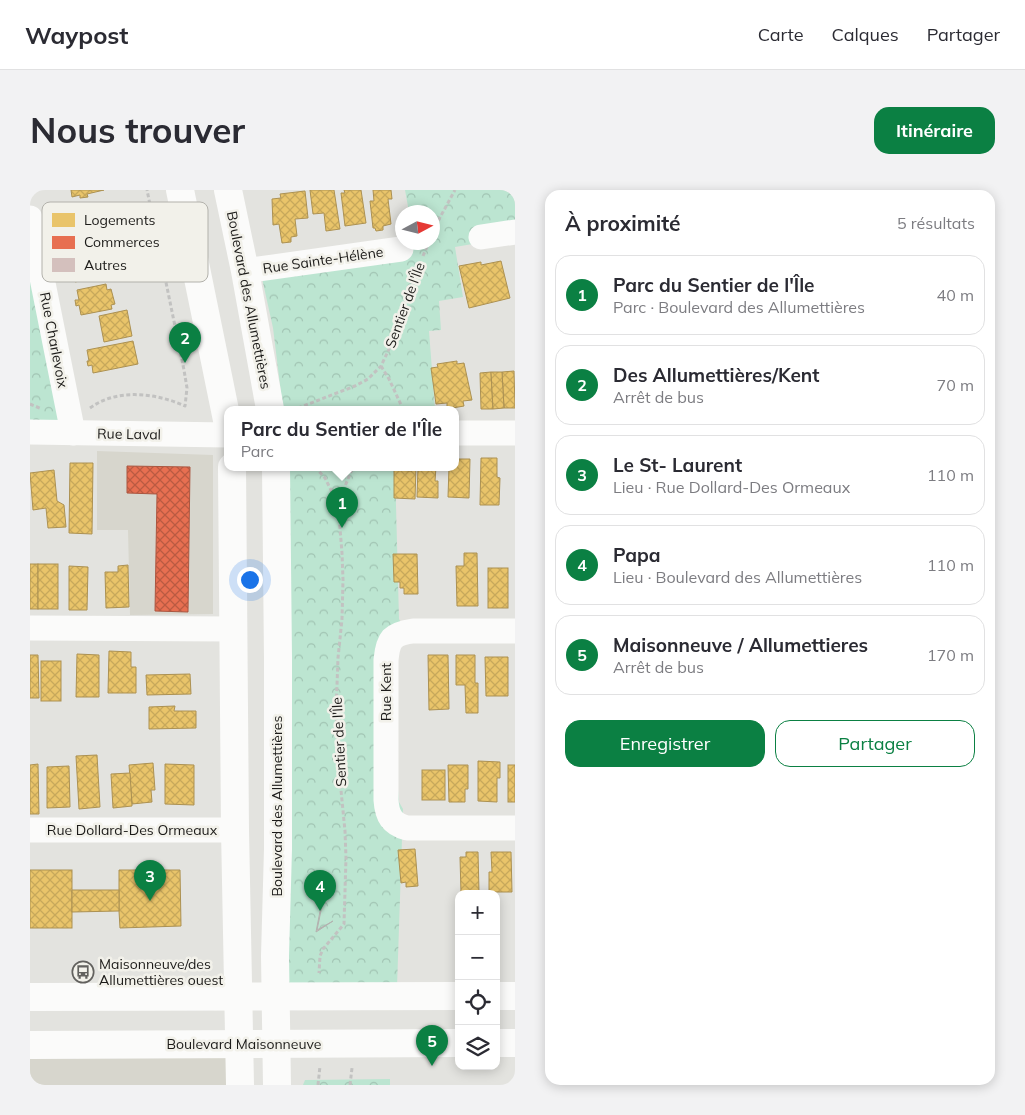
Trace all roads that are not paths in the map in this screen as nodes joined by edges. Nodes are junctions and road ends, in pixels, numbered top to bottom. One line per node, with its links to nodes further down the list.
1 (228, 190): 6 (main road, Boulevard des Allumettières)
2 (30, 218): 7 (street, Rue Charlevoix)
3 (515, 232): 4 (street)
4 (481, 237)
5 (395, 250): 6 (street, Rue Sainte-Hélène)
6 (245, 270): 11 (main road, Boulevard des Allumettières)
7 (42, 278)
8 (43, 282): 13 (street, Rue Charlevoix)
9 (199, 282): 10 (main road)
10 (224, 406)
11 (269, 406)
12 (30, 432): 13 (street, Rue Laval)
13 (73, 433): 16 (street, Rue Laval)
14 (459, 433): 15 (street)
15 (515, 433)
16 (224, 435)
17 (232, 471): 20 (main road)
18 (276, 471): 30 (main road, Boulevard des Allumettières)
19 (30, 628): 20 (street)
20 (232, 629): 24 (main road)
21 (515, 631): 22 (street, Rue Kent)
22 (515, 828)
23 (30, 830): 24 (street, Rue Dollard-Des Ormeaux)
24 (235, 830): 29 (main road)
25 (455, 996): 30 (main road)
26 (500, 996): 27 (main road)
27 (515, 996)
28 (30, 997): 29 (main road)
29 (238, 997): 30 (main road); 35 (main road)
30 (276, 998): 31 (main road, Boulevard des Allumettières)
31 (276, 1043): 32 (main road, Boulevard Maisonneuve); 35 (main road, Boulevard Maisonneuve); 38 (main road, Boulevard des Allumettières)
32 (455, 1043)
33 (500, 1043): 34 (main road)
34 (515, 1043)
35 (239, 1044): 36 (main road, Boulevard Maisonneuve); 37 (main road)
36 (30, 1045)
37 (240, 1085)
38 (277, 1085)

